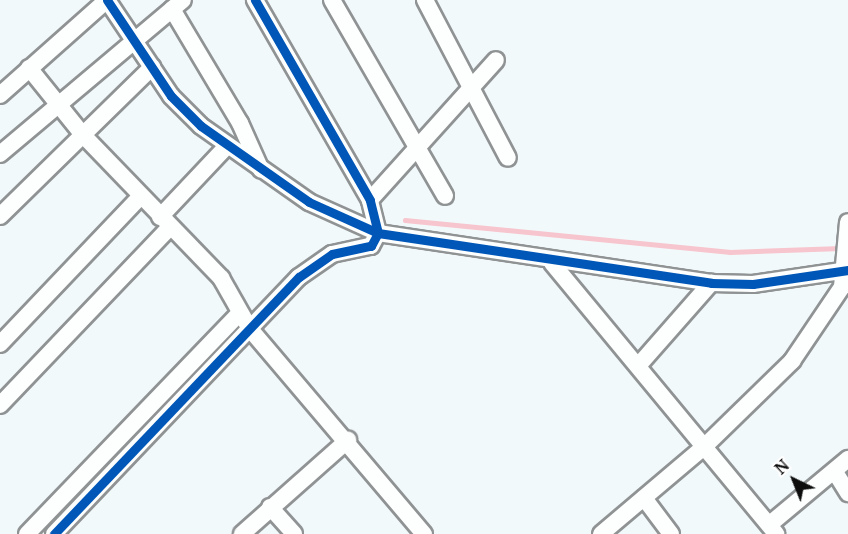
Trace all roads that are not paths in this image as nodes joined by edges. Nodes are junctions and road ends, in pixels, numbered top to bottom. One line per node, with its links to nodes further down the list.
1 (107, 0): 6 (street); 9 (street)
2 (255, 0): 21 (street)
3 (332, 0): 15 (street)
4 (425, 0): 10 (street)
5 (178, 4): 6 (street); 18 (street)
6 (133, 38): 8 (street); 12 (street)
7 (495, 60): 10 (street)
8 (152, 67): 13 (street); 14 (street)
9 (28, 69): 11 (street); 12 (street)
10 (471, 87): 15 (street); 17 (street)
11 (0, 95)
12 (56, 103): 13 (street); 16 (street)
13 (83, 135): 19 (street); 22 (street)
14 (227, 146): 18 (street); 23 (street)
15 (417, 148): 20 (street); 21 (street)
16 (0, 154)
17 (508, 158)
18 (261, 170): 25 (street)
19 (141, 196): 23 (street); 31 (street)
20 (445, 196)
21 (370, 200): 25 (street)
22 (0, 216)
23 (165, 222): 29 (street); 33 (street)
24 (847, 229): 27 (street)
25 (378, 233): 26 (street); 30 (street)
26 (552, 263): 28 (street); 32 (street)
27 (846, 268): 28 (street); 35 (street)
28 (711, 283): 32 (street)
29 (240, 313): 30 (street); 42 (street)
30 (250, 329): 34 (street); 43 (street)
31 (0, 344)
32 (638, 366): 35 (street)
33 (0, 405)
34 (348, 440): 40 (street); 46 (street)
35 (705, 446): 39 (street); 41 (street)
36 (848, 459): 37 (street)
37 (835, 472): 38 (street); 41 (street)
38 (848, 493)
39 (644, 498): 47 (street); 48 (street)
40 (270, 507): 44 (street); 45 (street)
41 (773, 529)
42 (27, 534)
43 (54, 534)
44 (242, 534)
45 (294, 534)
46 (424, 534)
47 (601, 534)
48 (671, 534)

